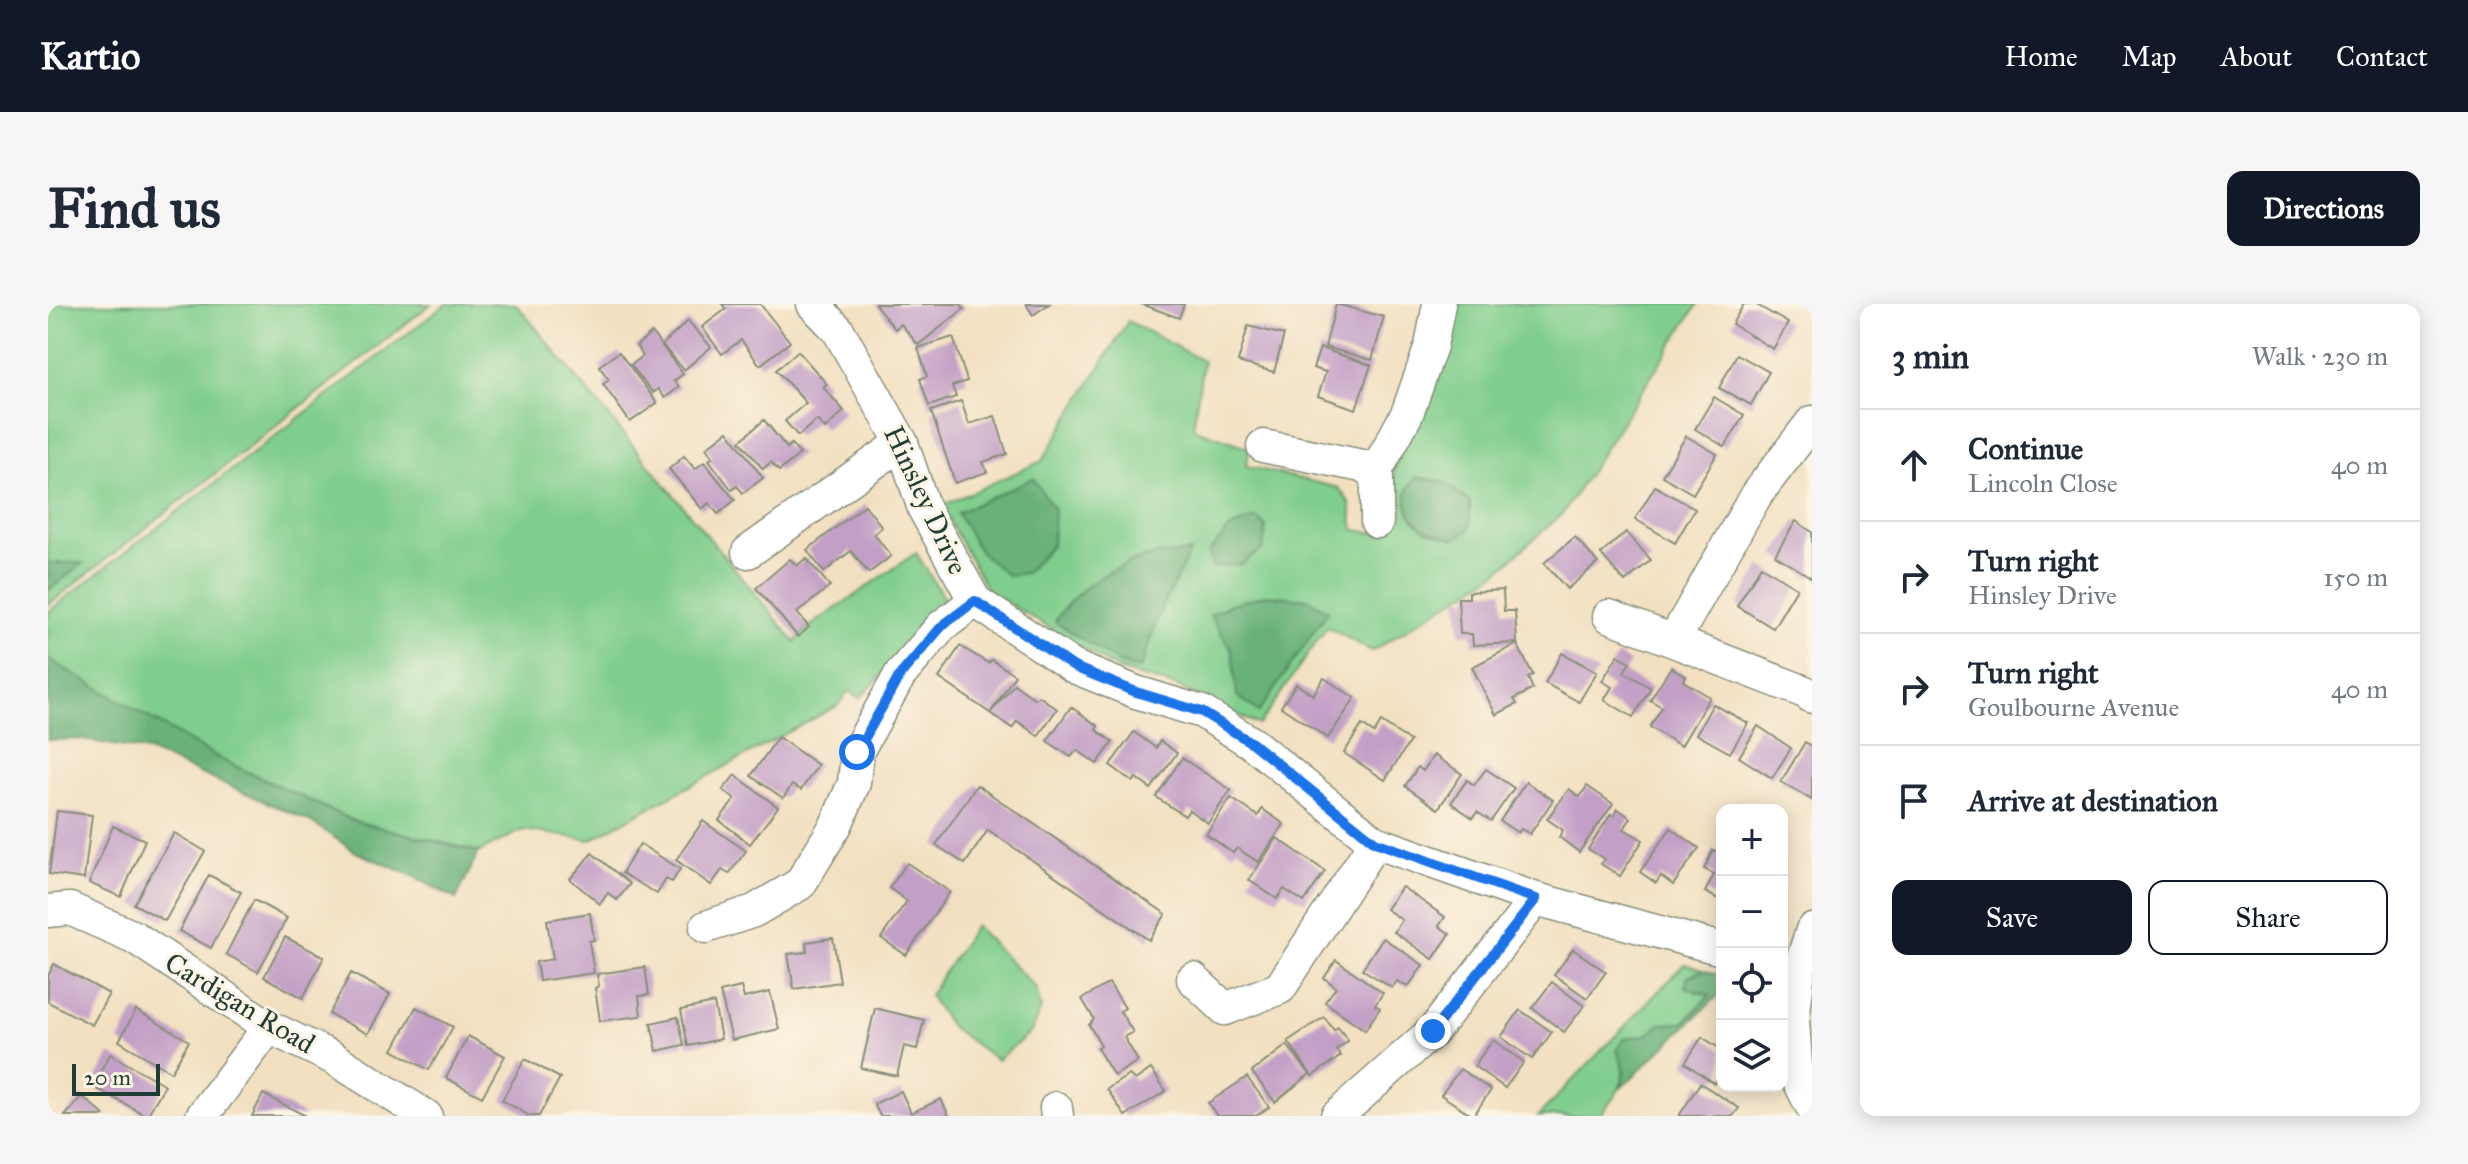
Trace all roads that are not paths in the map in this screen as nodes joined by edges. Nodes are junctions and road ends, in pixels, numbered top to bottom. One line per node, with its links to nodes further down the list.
1 (813, 304): 4 (street, Hinsley Drive)
2 (1439, 304): 6 (street)
3 (1812, 422): 11 (street)
4 (902, 443): 8 (street); 9 (street, Hinsley Drive)
5 (1263, 446): 6 (street)
6 (1377, 469): 7 (street)
7 (1377, 522)
8 (748, 552)
9 (975, 601): 13 (street, Hinsley Drive); 16 (street)
10 (1609, 616): 11 (street)
11 (1674, 640): 12 (street)
12 (1812, 697)
13 (1375, 842): 14 (street, Hinsley Drive); 20 (street)
14 (1536, 899): 18 (street, Hinsley Drive); 25 (street)
15 (48, 911): 21 (street, Cardigan Road)
16 (706, 927)
17 (1812, 930): 19 (street)
18 (1718, 948)
19 (1791, 968): 22 (street)
20 (1193, 979)
21 (269, 1027): 23 (street); 24 (street, Cardigan Road)
22 (1812, 1107)
23 (202, 1116)
24 (426, 1116)
25 (1337, 1116)

